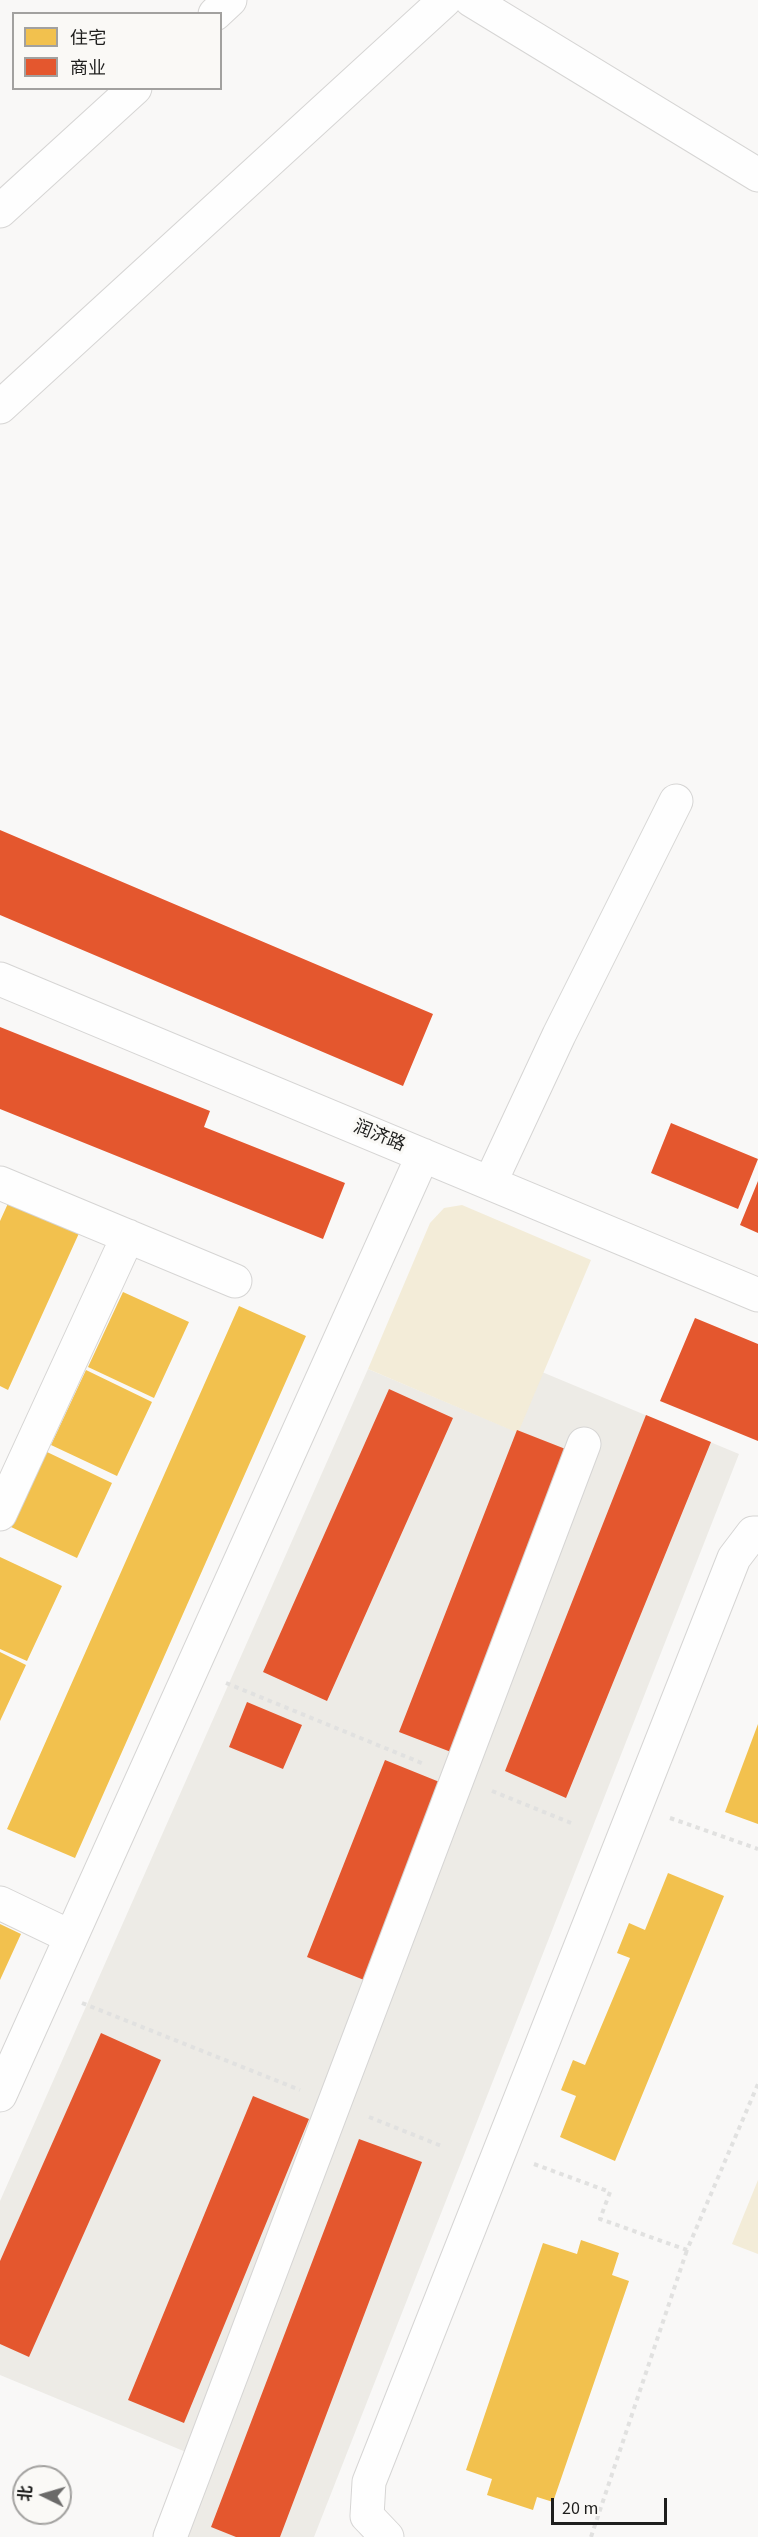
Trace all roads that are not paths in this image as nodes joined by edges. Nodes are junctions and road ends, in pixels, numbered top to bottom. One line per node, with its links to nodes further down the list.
1 (230, 0): 4 (street)
2 (445, 0): 8 (street)
3 (471, 0): 6 (street)
4 (217, 12)
5 (133, 90): 7 (street)
6 (758, 175)
7 (0, 211)
8 (5, 393)
9 (676, 801): 13 (street)
10 (0, 980): 11 (street, 润济路)
11 (423, 1155): 13 (street, 润济路); 21 (street)
12 (0, 1183): 14 (street)
13 (490, 1183): 16 (street, 润济路)
14 (128, 1236): 15 (street); 18 (street)
15 (235, 1281)
16 (758, 1295)
17 (584, 1444): 23 (street)
18 (0, 1514)
19 (758, 1533): 24 (street)
20 (0, 1903): 21 (street)
21 (71, 1937): 22 (street)
22 (0, 2095)
23 (170, 2537)
24 (387, 2537)

